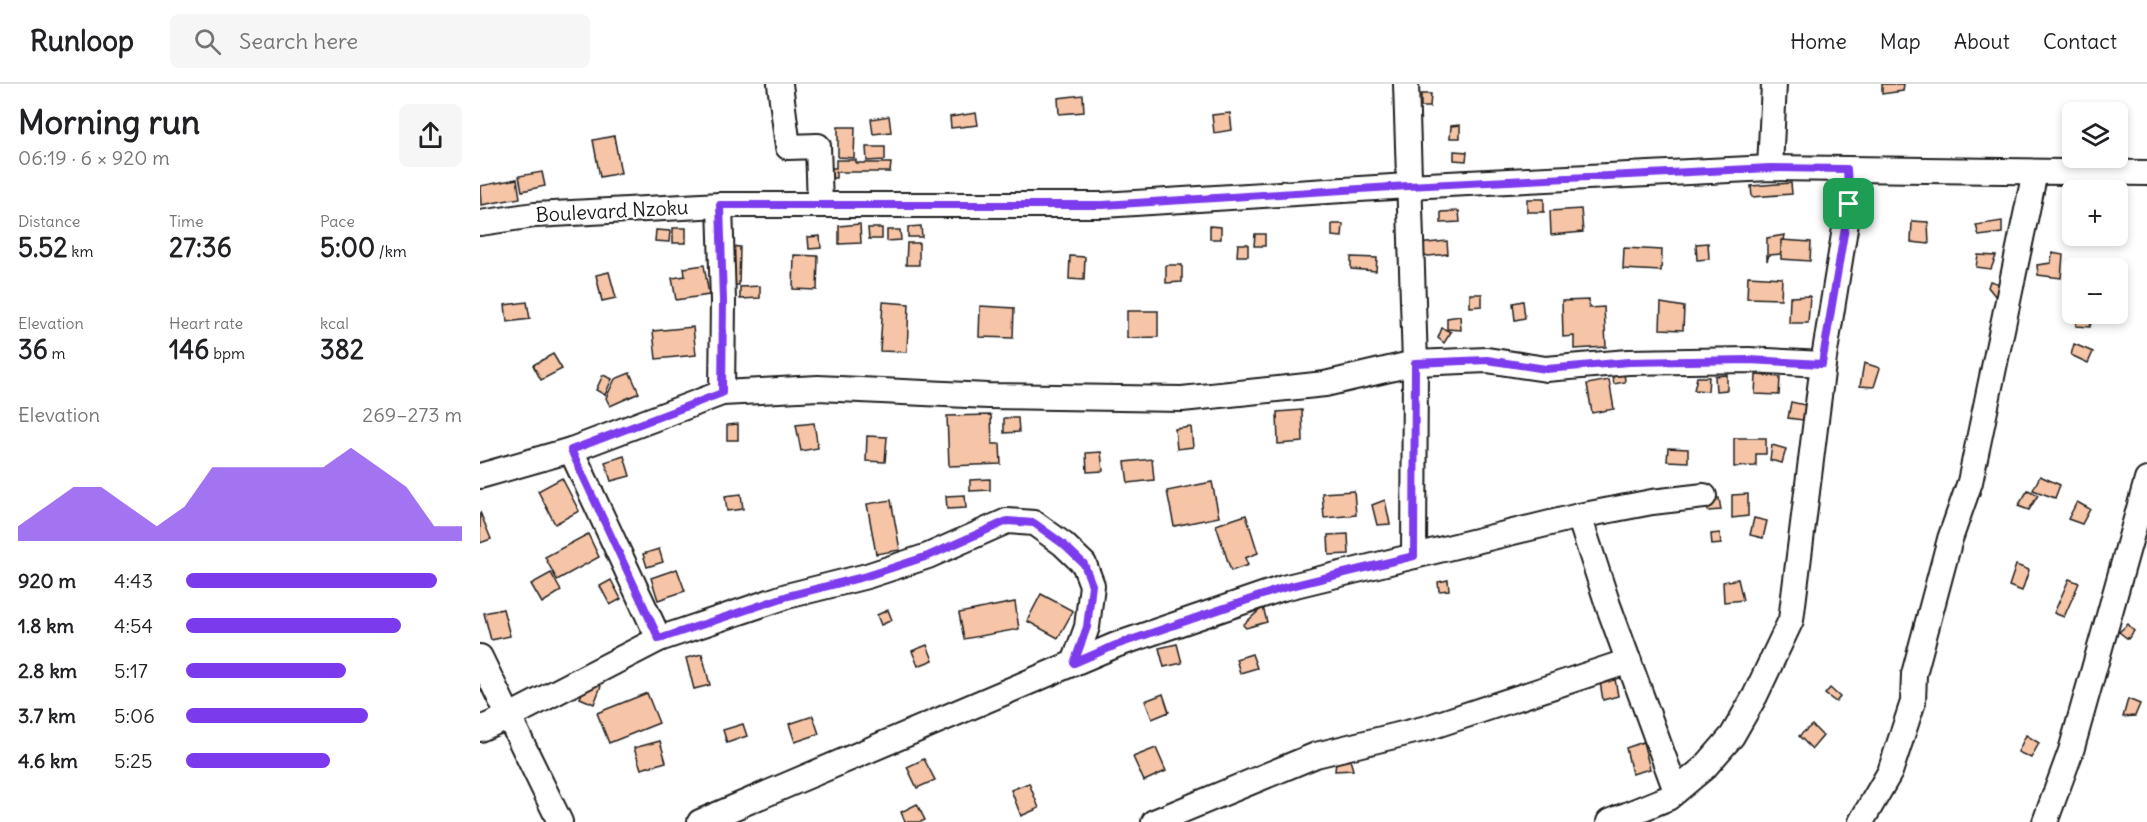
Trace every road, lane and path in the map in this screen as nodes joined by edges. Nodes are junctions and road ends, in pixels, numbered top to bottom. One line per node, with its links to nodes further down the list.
1 (780, 84): 10 (street)
2 (1406, 84): 8 (street)
3 (1774, 84): 4 (street)
4 (1770, 168): 5 (street, Boulevard Nzoku); 8 (street, Boulevard Nzoku)
5 (1847, 169): 6 (street, Boulevard Nzoku); 13 (street)
6 (2035, 172): 7 (street, Boulevard Nzoku); 32 (street)
7 (2147, 173)
8 (1408, 186): 10 (street, Boulevard Nzoku); 12 (street)
9 (720, 205): 10 (street, Boulevard Nzoku); 11 (street, Boulevard Nzoku); 14 (street)
10 (820, 206)
11 (480, 223)
12 (1415, 363): 13 (street); 14 (street); 20 (street)
13 (1822, 364): 27 (street)
14 (722, 393): 15 (street)
15 (571, 450): 16 (street); 21 (street)
16 (480, 476)
17 (2147, 480): 33 (street)
18 (1704, 496): 19 (street)
19 (1579, 516): 20 (street); 23 (street)
20 (1414, 556): 24 (street)
21 (659, 639): 24 (street); 25 (street)
22 (480, 657): 25 (street)
23 (1629, 661): 27 (street); 30 (street)
24 (1074, 663): 29 (street)
25 (510, 716): 26 (street); 28 (street)
26 (480, 729)
27 (1676, 791): 31 (street)
28 (560, 822)
29 (700, 822)
30 (1154, 822)
31 (1609, 822)
32 (1861, 822)
33 (2045, 822)

